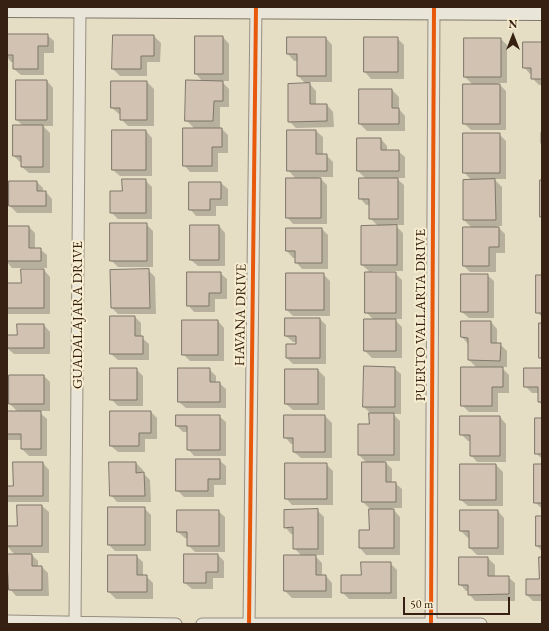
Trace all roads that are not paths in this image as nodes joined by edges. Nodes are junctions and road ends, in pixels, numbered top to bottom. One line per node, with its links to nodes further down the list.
1 (80, 8): 2 (street); 3 (street); 7 (street, GUADALAJARA DRIVE)
2 (7, 9)
3 (256, 9): 4 (street); 11 (street, HAVANA DRIVE)
4 (434, 9): 5 (street); 8 (street, PUERTO VALLARTA DRIVE)
5 (542, 12)
6 (7, 621): 7 (street)
7 (75, 622): 9 (street)
8 (431, 623): 11 (street); 12 (street)
9 (176, 624)
10 (202, 624): 11 (street)
11 (249, 624)
12 (481, 624)

